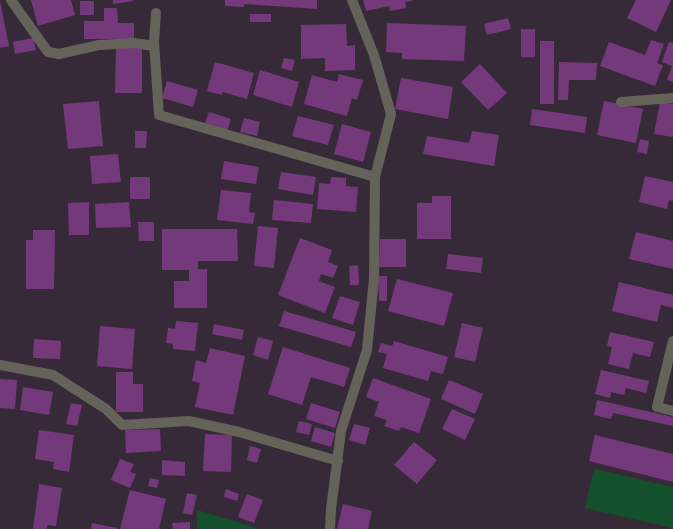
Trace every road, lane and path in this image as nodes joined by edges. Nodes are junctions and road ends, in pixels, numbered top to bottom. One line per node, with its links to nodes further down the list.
1 (11, 0): 4 (street)
2 (352, 0): 7 (street)
3 (156, 13): 4 (street)
4 (154, 46): 7 (street)
5 (673, 98): 6 (street)
6 (621, 102)
7 (375, 177): 11 (street)
8 (673, 341): 10 (street)
9 (0, 365): 11 (street)
10 (673, 411)
11 (338, 461): 12 (street)
12 (330, 529)

